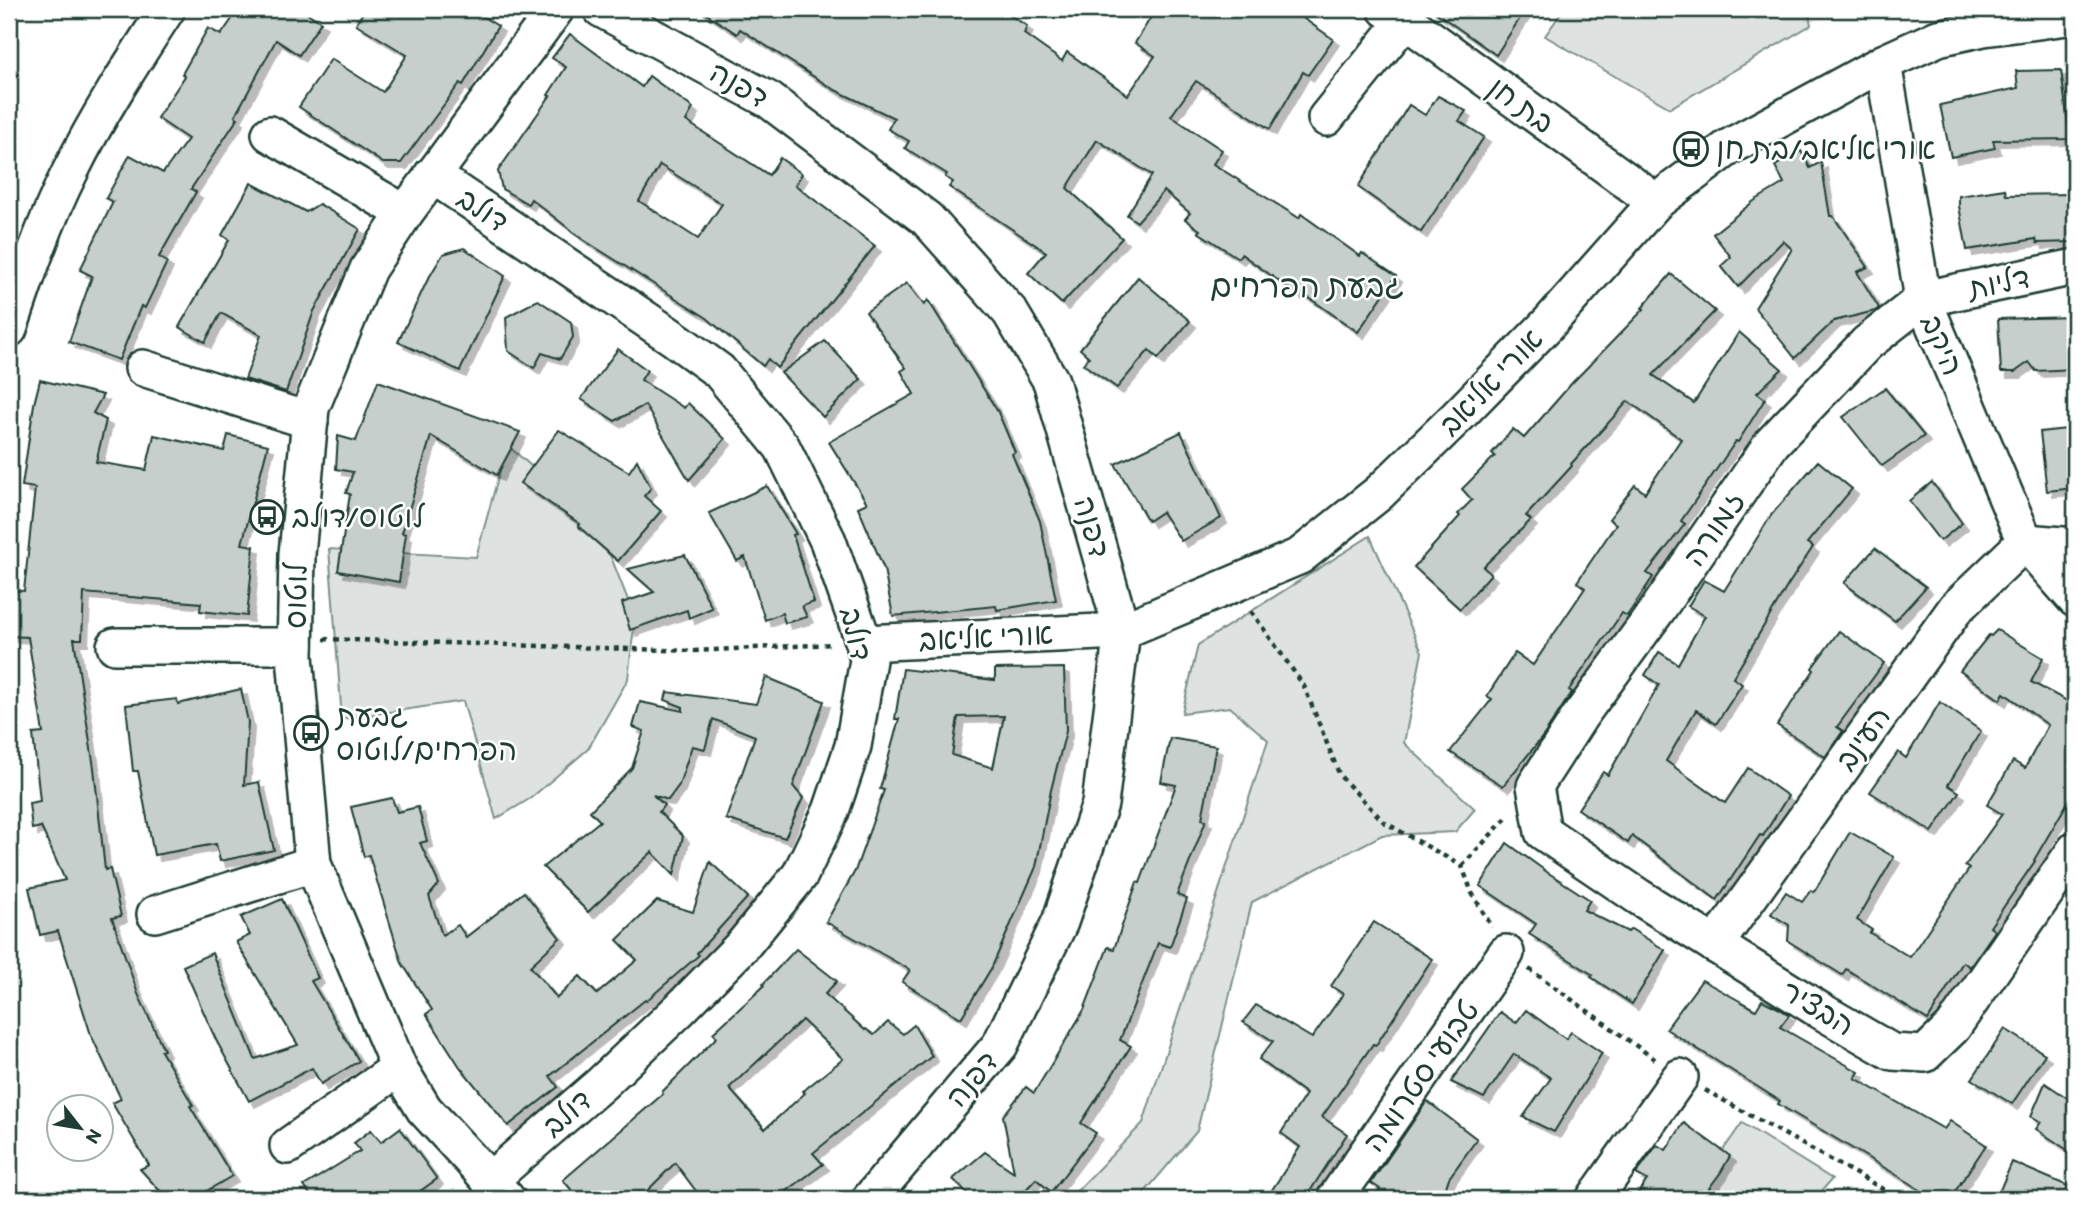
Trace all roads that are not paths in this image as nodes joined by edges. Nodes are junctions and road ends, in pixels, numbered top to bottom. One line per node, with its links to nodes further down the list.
1 (167, 9): 15 (street)
2 (556, 9): 10 (street, לוטוס)
3 (601, 9): 21 (street, דפנה)
4 (1396, 14): 8 (street); 11 (street, בת חן)
5 (2075, 16): 6 (street, אורי אליאב)
6 (1983, 18): 7 (street, אורי אליאב)
7 (1883, 63): 11 (street, אורי אליאב); 14 (street, היקב)
8 (1326, 118)
9 (270, 134): 12 (street)
10 (432, 175): 12 (street, לוטוס); 23 (street, דולב)
11 (1656, 202): 21 (street, אורי אליאב)
12 (405, 213): 17 (street, לוטוס)
13 (2075, 267): 14 (street, דליות)
14 (1923, 299): 18 (street, היקב); 25 (street, זמורה)
15 (9, 329)
16 (143, 368): 17 (street)
17 (310, 421): 22 (street, לוטוס)
18 (2025, 542): 19 (street); 20 (street, היקב); 29 (street, העינב)
19 (2075, 546)
20 (2075, 599)
21 (1122, 631): 23 (street, אורי אליאב); 35 (street, דפנה)
22 (295, 642): 24 (street); 27 (street, לוטוס)
23 (864, 643): 34 (street, דולב)
24 (115, 646)
25 (1535, 786): 29 (street, הבציר)
26 (2075, 849): 29 (street, הבציר)
27 (313, 864): 28 (street); 31 (street, לוטוס)
28 (155, 914)
29 (1715, 944)
30 (1506, 953): 36 (street, טבועי סטרומה)
31 (399, 1068): 33 (street); 34 (street, לוטוס)
32 (1680, 1077): 37 (street)
33 (288, 1146)
34 (498, 1190)
35 (870, 1199)
36 (1335, 1199)
37 (1594, 1199)

